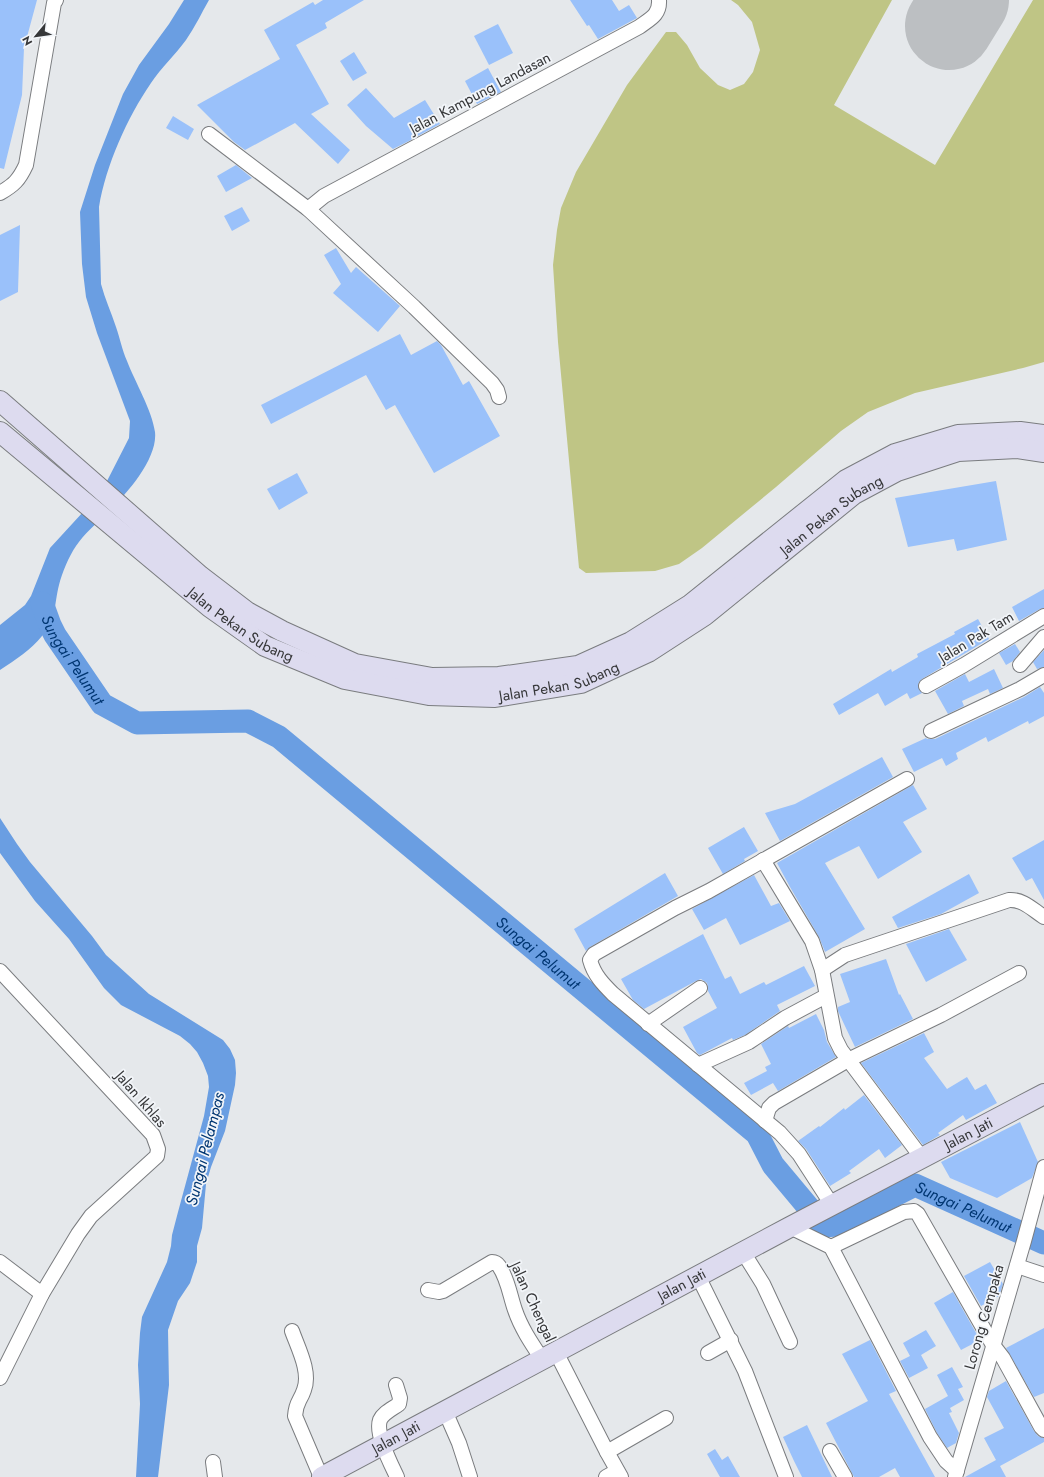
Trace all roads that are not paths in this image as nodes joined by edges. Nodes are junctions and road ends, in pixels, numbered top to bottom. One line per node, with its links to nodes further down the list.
1 (56, 0): 4 (street)
2 (659, 0): 5 (street, Jalan Kampung Landasan)
3 (209, 134): 5 (street)
4 (0, 193)
5 (308, 209): 6 (street)
6 (499, 397)
7 (0, 401): 9 (main road, Jalan Pekan Subang)
8 (0, 432): 12 (main road)
9 (1044, 435)
10 (0, 450): 12 (main road)
11 (1044, 452): 12 (main road, Jalan Pekan Subang)
12 (64, 486)
13 (1044, 616): 17 (street, Jalan Pak Tam)
14 (1044, 637): 15 (street)
15 (1020, 665)
16 (1044, 675): 18 (street)
17 (926, 686)
18 (931, 731)
19 (907, 779): 20 (street)
20 (763, 860): 23 (street); 27 (street)
21 (1044, 917): 23 (street)
22 (0, 970): 43 (street, Jalan Ikhlas)
23 (822, 970): 26 (street)
24 (1019, 973): 28 (street)
25 (700, 988): 27 (street)
26 (826, 996): 28 (street); 29 (street)
27 (648, 1024): 29 (street)
28 (848, 1060): 31 (street); 32 (street)
29 (698, 1065): 31 (street)
30 (1044, 1094): 32 (main road, Jalan Jati)
31 (765, 1121): 34 (street)
32 (922, 1158): 34 (main road, Jalan Jati)
33 (1044, 1167): 39 (street, Lorong Cempaka)
34 (830, 1206): 35 (main road, Jalan Jati)
35 (790, 1227): 36 (street); 37 (main road, Jalan Jati)
36 (831, 1247): 47 (street); 59 (street)
37 (743, 1252): 41 (main road, Jalan Jati); 46 (street)
38 (0, 1262): 43 (street)
39 (1017, 1266): 40 (street); 47 (street, Lorong Cempaka)
40 (1044, 1275)
41 (698, 1276): 45 (street); 49 (main road, Jalan Jati)
42 (428, 1290): 49 (street, Jalan Chengal)
43 (42, 1294): 50 (street, Jalan Ikhlas)
44 (292, 1331): 62 (street)
45 (730, 1340): 48 (street); 65 (street)
46 (790, 1342)
47 (993, 1345): 54 (street); 59 (street, Lorong Cempaka)
48 (708, 1353)
49 (549, 1356): 52 (main road, Jalan Jati); 57 (street, Jalan Chengal)
50 (0, 1378)
51 (396, 1385): 55 (street)
52 (445, 1411): 55 (main road, Jalan Jati); 64 (street)
53 (666, 1418): 57 (street)
54 (1044, 1430)
55 (382, 1444): 62 (main road, Jalan Jati); 63 (street)
56 (830, 1451): 66 (street)
57 (607, 1452): 60 (street, Jalan Chengal)
58 (213, 1462): 61 (street)
59 (956, 1474)
60 (615, 1475)
61 (215, 1477)
62 (321, 1477)
63 (397, 1477)
64 (470, 1477)
65 (786, 1477)
66 (845, 1477)

